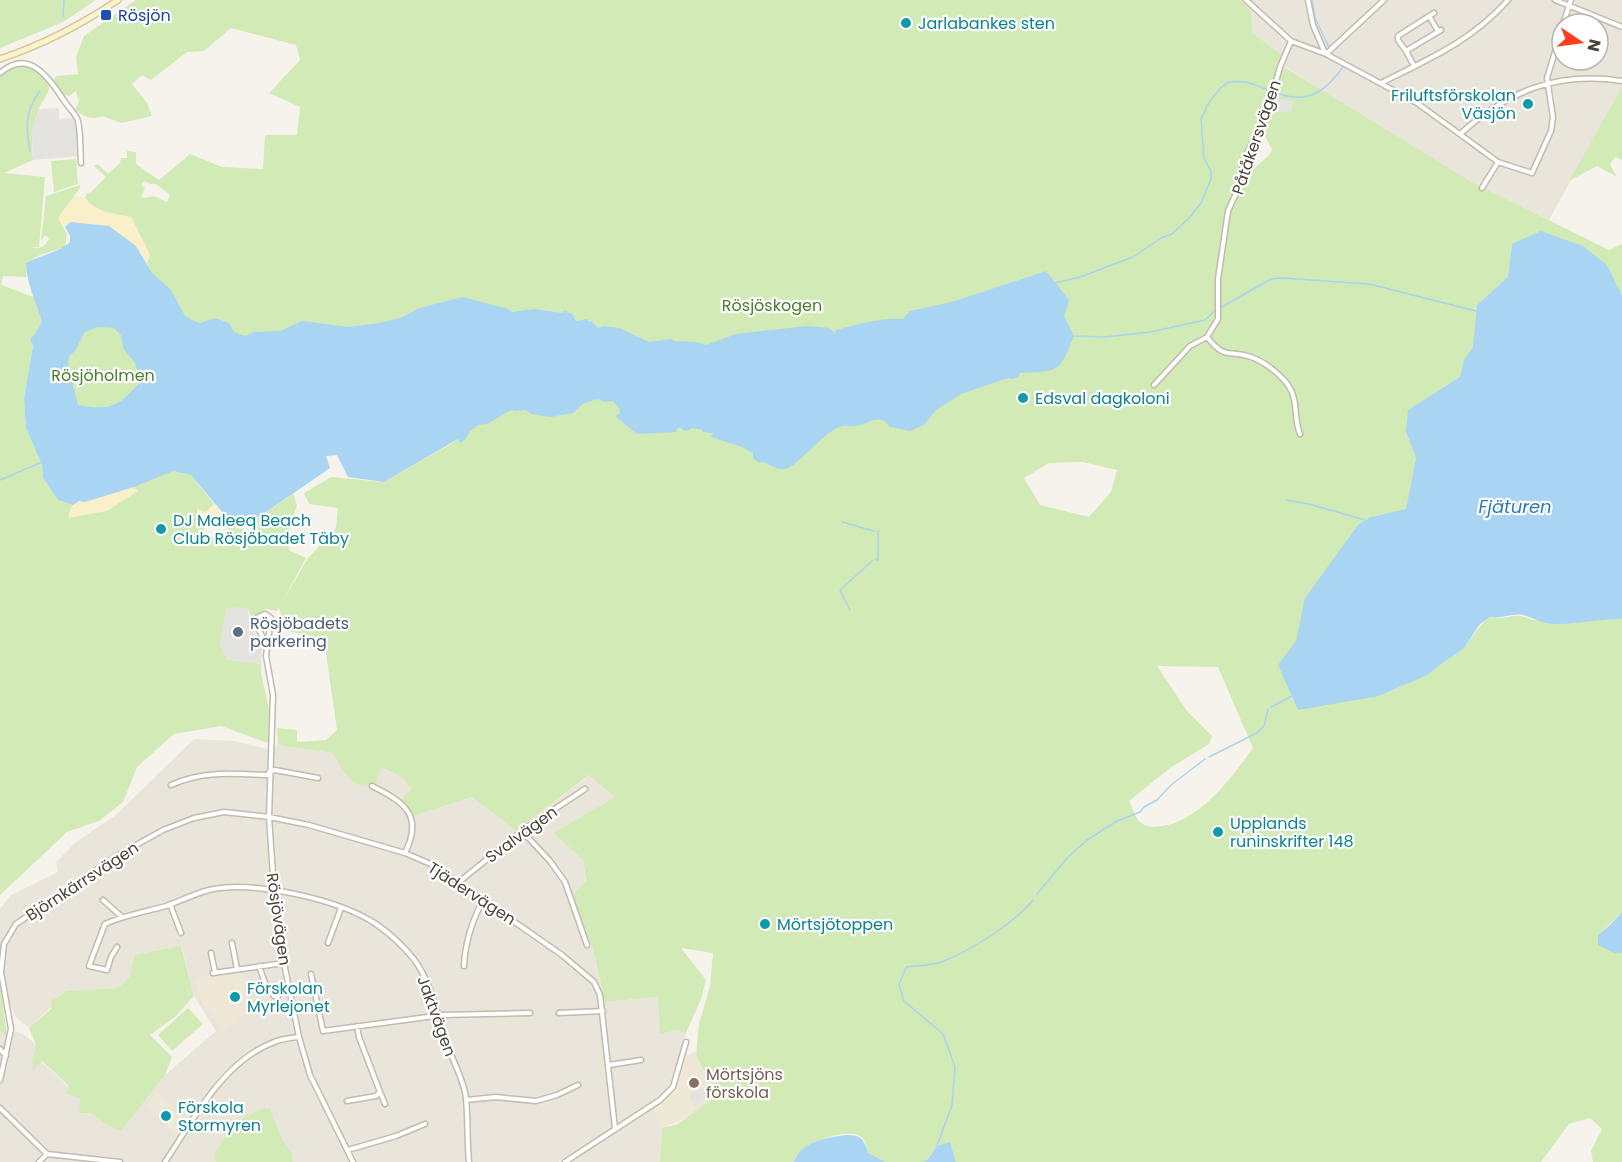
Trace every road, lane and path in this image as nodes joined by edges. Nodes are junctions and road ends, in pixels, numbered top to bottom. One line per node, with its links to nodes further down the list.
1 (118, 0): 16 (main road)
2 (1246, 0): 13 (street)
3 (1308, 0): 15 (street)
4 (1384, 0): 15 (street)
5 (1508, 0): 17 (street)
6 (1556, 0): 8 (street)
7 (1571, 0): 8 (street)
8 (1569, 6): 9 (street); 12 (street)
9 (1567, 12)
10 (1434, 13): 11 (street)
11 (1429, 16): 14 (street); 14 (street)
12 (1622, 27)
13 (1291, 41): 15 (street); 27 (street, Påtåkersvägen)
14 (1406, 51): 17 (street)
15 (1326, 54): 21 (street)
16 (0, 59)
17 (1414, 66): 21 (street)
18 (1550, 69): 22 (street)
19 (0, 73): 25 (street)
20 (1622, 81): 22 (street)
21 (1381, 83): 23 (street)
22 (1548, 83): 23 (street); 24 (street)
23 (1460, 134): 24 (street)
24 (1498, 162): 26 (street)
25 (81, 163)
26 (1482, 188)
27 (1207, 337): 28 (street); 29 (street)
28 (1154, 385)
29 (1300, 434)
30 (266, 644): 30 (street, Rösjövägen); 31 (street, Rösjövägen)
31 (269, 774): 32 (street); 33 (street); 36 (street, Rösjövägen)
32 (318, 778)
33 (171, 785)
34 (372, 786): 38 (street)
35 (585, 789): 37 (street, Svalvägen)
36 (269, 817): 38 (street, Tjädervägen); 40 (street, Rösjövägen); 66 (street, Björnkärrsvägen)
37 (522, 831): 39 (street, Svalvägen); 49 (street)
38 (405, 853): 39 (street, Tjädervägen)
39 (459, 882): 42 (street, Tjädervägen)
40 (274, 890): 43 (street, Jaktvägen); 44 (street, Jaktvägen); 52 (street, Rösjövägen)
41 (103, 900): 45 (street)
42 (483, 900): 54 (street); 58 (street, Tjädervägen)
43 (170, 904): 45 (street, Jaktvägen); 46 (street)
44 (341, 908): 48 (street); 61 (street, Jaktvägen)
45 (122, 917): 50 (street, Jaktvägen)
46 (181, 933)
47 (232, 943): 55 (street)
48 (328, 943)
49 (587, 945)
50 (117, 947)
51 (211, 953): 55 (street)
52 (284, 963): 53 (street); 63 (street, Rösjövägen)
53 (259, 966): 55 (street); 57 (street)
54 (464, 966)
55 (237, 969)
56 (311, 974): 62 (street)
57 (278, 996)
58 (603, 1011): 60 (street); 68 (street, Tjädervägen)
59 (530, 1013): 61 (street)
60 (559, 1013)
61 (437, 1016): 62 (street); 72 (street, Jaktvägen)
62 (357, 1026): 71 (street)
63 (299, 1037): 78 (street, Rösjövägen); 83 (street)
64 (686, 1042): 77 (street)
65 (0, 1049): 66 (street)
66 (6, 1057): 69 (street, Björnkärrsvägen)
67 (641, 1060): 68 (street)
68 (609, 1065): 77 (street, Tjädervägen)
69 (0, 1080)
70 (578, 1085): 72 (street)
71 (380, 1092): 73 (street); 74 (street)
72 (466, 1100): 85 (street, Jaktvägen)
73 (347, 1101)
74 (385, 1104)
75 (0, 1108): 79 (street)
76 (425, 1124): 78 (street)
77 (615, 1128): 80 (street)
78 (348, 1150): 84 (street, Rösjövägen)
79 (47, 1154): 81 (street); 82 (street)
80 (568, 1161)
81 (39, 1162)
82 (120, 1162)
83 (165, 1162)
84 (353, 1162)
85 (469, 1162)

